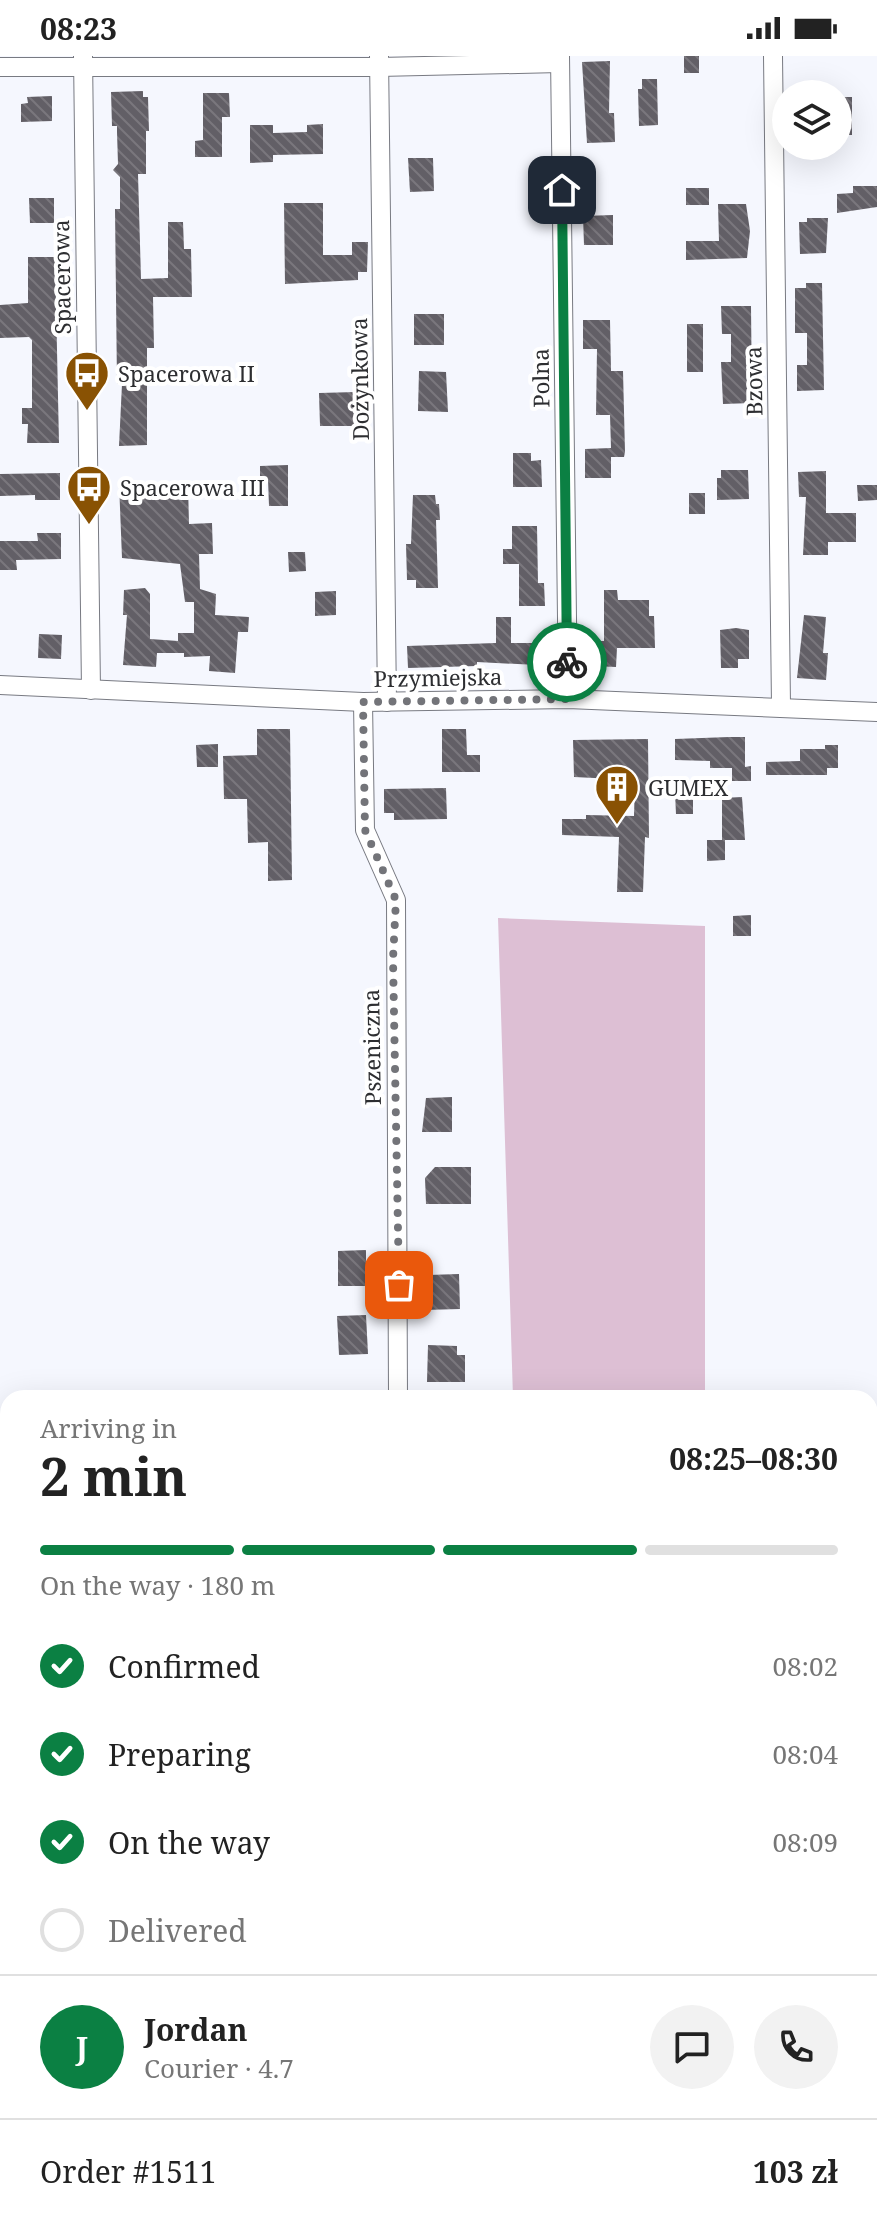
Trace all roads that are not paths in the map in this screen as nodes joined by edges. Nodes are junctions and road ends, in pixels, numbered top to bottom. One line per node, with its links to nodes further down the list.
1 (773, 56): 11 (street, Bzowa)
2 (560, 59): 4 (street); 8 (street, Polna)
3 (83, 62): 4 (street); 5 (street); 7 (street, Spacerowa)
4 (379, 62): 10 (street, Dożynkowa)
5 (0, 67)
6 (0, 685): 7 (street, Przymiejska)
7 (91, 690): 9 (street, Przymiejska)
8 (568, 699): 10 (street, Przymiejska); 11 (street, Przymiejska)
9 (363, 702): 10 (street, Przymiejska); 13 (street, Pszeniczna)
10 (387, 702)
11 (781, 705): 12 (street, Przymiejska)
12 (877, 712)
13 (398, 1390)

